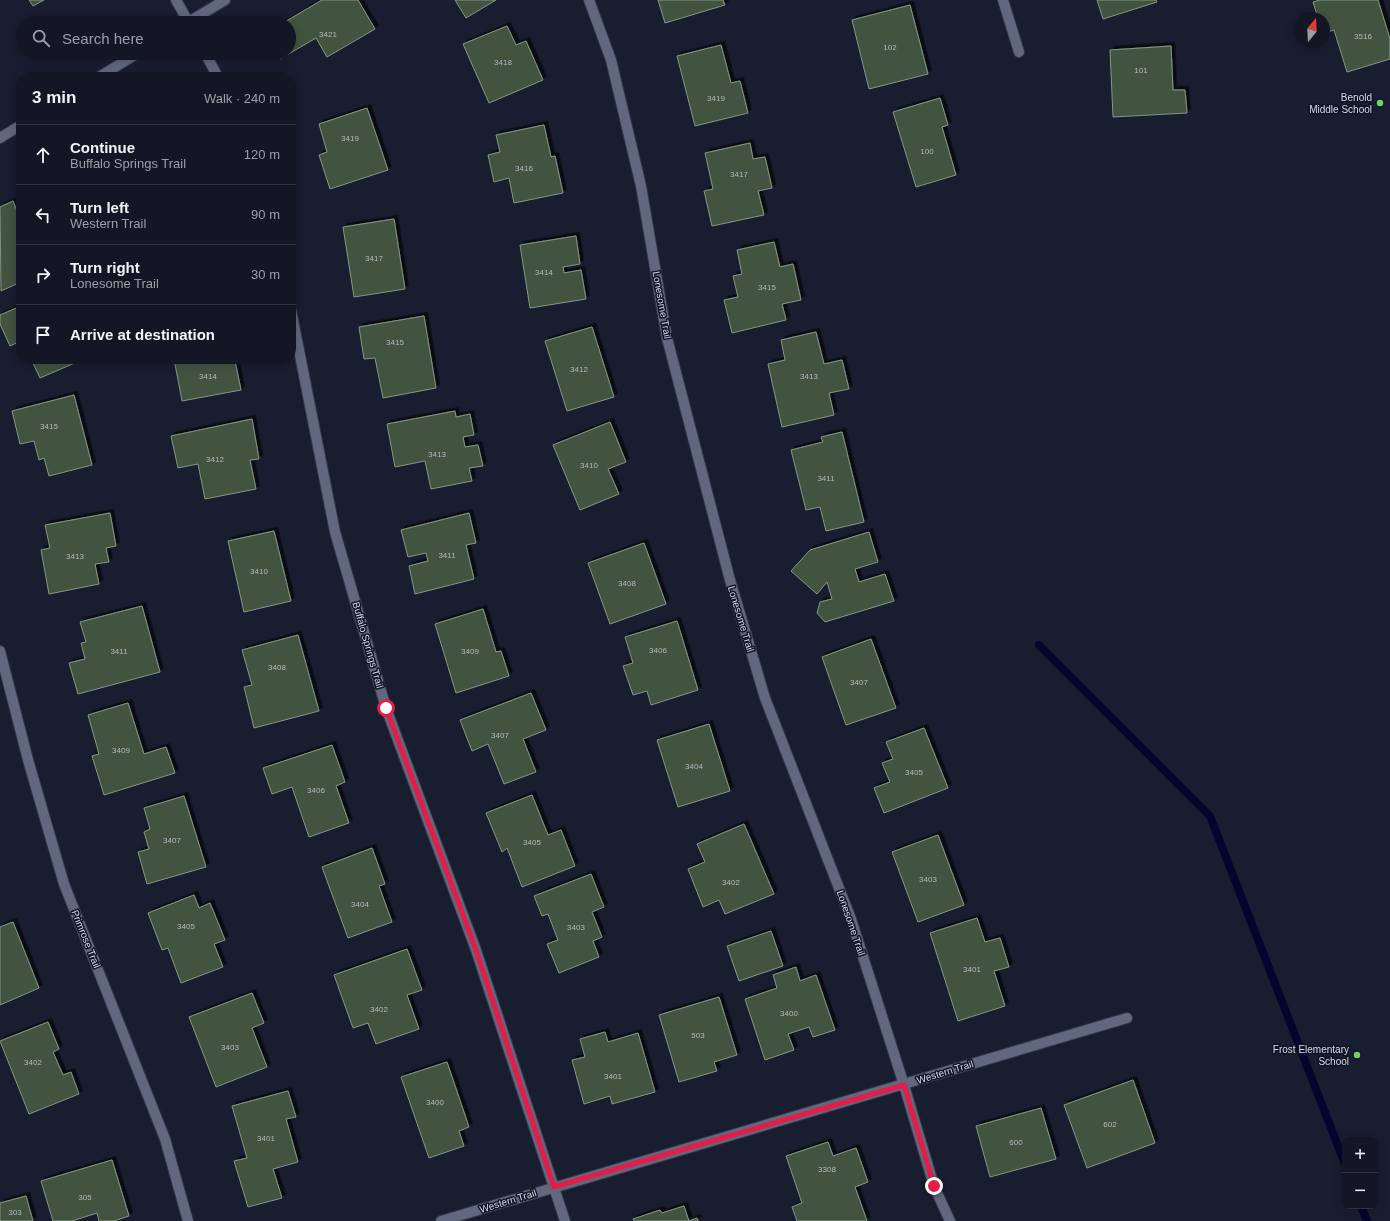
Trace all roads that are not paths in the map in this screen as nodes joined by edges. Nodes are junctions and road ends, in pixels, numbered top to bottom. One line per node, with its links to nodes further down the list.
1 (176, 0): 5 (street)
2 (225, 0): 6 (street)
3 (589, 0): 17 (street, Lonesome Trail)
4 (1003, 0): 7 (street)
5 (184, 16)
6 (199, 16)
7 (1018, 52)
8 (127, 60): 10 (street)
9 (209, 60): 11 (street)
10 (107, 72)
11 (215, 72)
12 (16, 128): 13 (street)
13 (0, 138)
14 (296, 335): 18 (street, Buffalo Springs Trail)
15 (0, 651): 19 (street, Primrose Trail)
16 (1127, 1018): 17 (street, Western Trail)
17 (904, 1085): 18 (street, Western Trail); 22 (street, Lonesome Trail)
18 (554, 1187): 20 (street, Western Trail); 21 (street, Buffalo Springs Trail)
19 (188, 1221)
20 (441, 1221)
21 (565, 1221)
22 (950, 1221)

